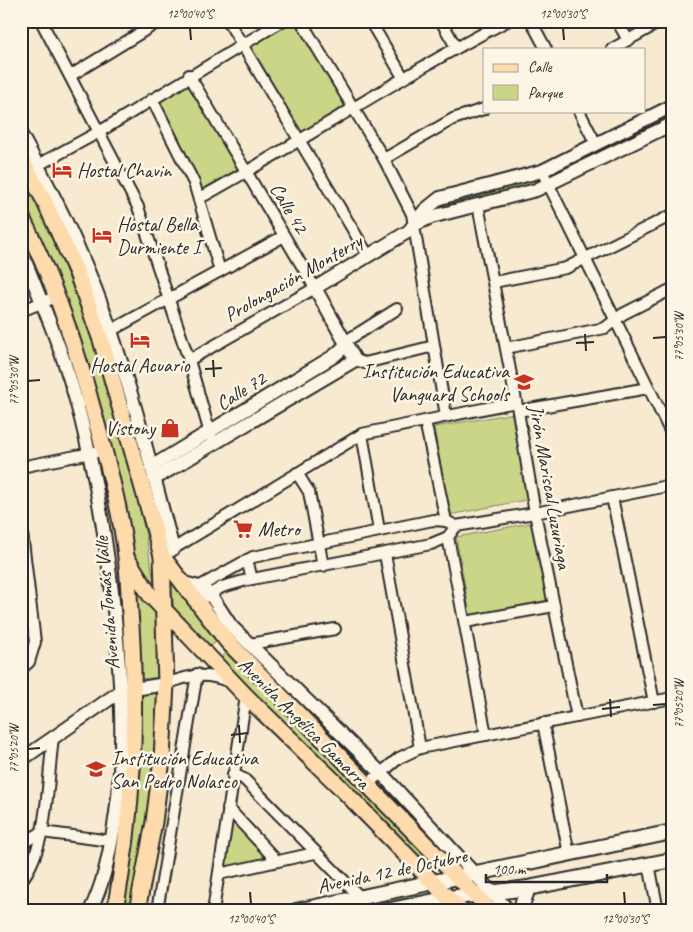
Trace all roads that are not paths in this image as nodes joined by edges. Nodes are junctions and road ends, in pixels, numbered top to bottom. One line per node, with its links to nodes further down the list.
1 (160, 21): 18 (street)
2 (228, 21): 13 (street)
3 (282, 21): 13 (street)
4 (301, 21): 22 (street)
5 (370, 21): 19 (street)
6 (441, 21): 14 (street)
7 (507, 21): 14 (street)
8 (531, 21): 15 (street)
9 (617, 21): 12 (street)
10 (662, 21): 12 (street)
11 (43, 22): 18 (street)
12 (628, 40): 16 (street)
13 (242, 44): 17 (street); 28 (street)
14 (456, 47): 19 (street)
15 (545, 48)
16 (614, 48)
17 (189, 75): 20 (street); 33 (street, Calle 42)
18 (70, 76): 26 (street)
19 (403, 77): 22 (street)
20 (152, 98): 26 (street); 36 (street)
21 (672, 106): 29 (street)
22 (353, 109): 28 (street); 31 (street)
23 (483, 110): 31 (street)
24 (580, 112): 29 (street)
25 (672, 124): 35 (street)
26 (99, 132): 32 (street); 50 (street)
27 (21, 135): 32 (street)
28 (299, 140): 33 (street); 43 (street)
29 (596, 144): 34 (street)
30 (21, 158): 83 (main road)
31 (384, 159): 40 (street)
32 (38, 165): 55 (street)
33 (245, 171): 36 (street); 41 (street, Calle 42)
34 (542, 171): 35 (street); 40 (street)
35 (549, 185): 37 (street); 44 (street)
36 (200, 198): 45 (street)
37 (478, 205): 40 (street); 46 (street, Jirón Mariscal Luzuriaga)
38 (672, 215): 44 (street)
39 (21, 216): 49 (main road, Avenida Tomás Valle)
40 (414, 225): 43 (street, Prolongación Monterry); 57 (street)
41 (284, 236): 45 (street); 47 (street, Calle 42)
42 (21, 252): 51 (street, Avenida Tomás Valle)
43 (368, 255): 47 (street, Prolongación Monterry)
44 (584, 260): 46 (street); 54 (street)
45 (220, 271): 50 (street)
46 (494, 282): 58 (street, Jirón Mariscal Luzuriaga)
47 (315, 288): 56 (street, Calle 42); 60 (street, Prolongación Monterry)
48 (672, 289): 54 (street)
49 (58, 296): 51 (street); 70 (main road, Avenida Tomás Valle)
50 (169, 298): 55 (street); 60 (street)
51 (42, 303): 53 (street); 70 (street, Avenida Tomás Valle)
52 (397, 309): 56 (street)
53 (21, 311)
54 (614, 321): 58 (street); 63 (street)
55 (110, 331): 72 (street)
56 (346, 341): 59 (street, Calle 72); 61 (street, Calle 42)
57 (434, 346): 61 (street); 65 (street)
58 (506, 348): 64 (street, Jirón Mariscal Luzuriaga)
59 (334, 356): 62 (street); 69 (street, Calle 72)
60 (189, 360): 69 (street)
61 (355, 360): 62 (street)
62 (340, 369): 69 (street)
63 (648, 388): 64 (street); 68 (street)
64 (517, 406): 65 (street); 76 (street, Jirón Mariscal Luzuriaga)
65 (446, 416): 66 (street)
66 (425, 421): 67 (street); 77 (street)
67 (362, 434): 73 (street); 80 (street)
68 (672, 435)
69 (211, 439): 72 (street)
70 (96, 452): 71 (street); 85 (main road, Avenida Tomás Valle); 100 (street, Avenida Tomás Valle)
71 (21, 467)
72 (152, 473): 83 (street)
73 (297, 473): 82 (street); 83 (street)
74 (672, 484): 75 (street)
75 (612, 497): 76 (street); 103 (street)
76 (535, 513): 79 (street); 90 (street, Jirón Mariscal Luzuriaga)
77 (446, 521): 79 (street); 80 (street)
78 (21, 524): 96 (street)
79 (456, 526): 81 (street)
80 (379, 530): 82 (street)
81 (448, 537): 84 (street); 92 (street)
82 (318, 542): 86 (street); 87 (street)
83 (167, 553): 89 (main road, Avenida Angélica Gamarra); 91 (main road)
84 (385, 554): 87 (street); 108 (street)
85 (126, 557): 91 (main road, Avenida Angélica Gamarra); 100 (main road, Avenida Tomás Valle)
86 (247, 560): 88 (street); 89 (street)
87 (323, 566): 88 (street)
88 (252, 579): 89 (street)
89 (196, 592): 94 (main road, Avenida Angélica Gamarra)
90 (554, 606): 92 (street); 104 (street, Jirón Mariscal Luzuriaga)
91 (164, 609): 98 (main road); 99 (main road, Avenida Angélica Gamarra)
92 (465, 622): 106 (street)
93 (336, 629): 95 (street)
94 (227, 630): 95 (street, Avenida Angélica Gamarra); 112 (main road, Avenida Angélica Gamarra)
95 (250, 644): 110 (street, Avenida Angélica Gamarra)
96 (21, 669)
97 (197, 674): 98 (street); 99 (street); 136 (street)
98 (166, 684): 100 (street); 135 (main road)
99 (235, 684): 101 (main road, Avenida Angélica Gamarra)
100 (128, 690): 107 (street); 116 (street, Avenida Tomás Valle); 134 (main road, Avenida Tomás Valle)
101 (246, 696): 111 (street); 127 (main road, Avenida Angélica Gamarra)
102 (672, 698): 103 (street)
103 (654, 702): 104 (street)
104 (577, 717): 105 (street)
105 (543, 723): 106 (street); 119 (street)
106 (486, 734): 108 (street)
107 (53, 738): 109 (street); 114 (street)
108 (420, 748): 110 (street)
109 (21, 760)
110 (381, 773): 112 (street); 124 (street, Avenida Angélica Gamarra)
111 (233, 774): 113 (street); 118 (street)
112 (369, 784): 125 (main road, Avenida Angélica Gamarra)
113 (228, 808): 120 (street); 123 (street)
114 (42, 832): 116 (street); 117 (street); 126 (street)
115 (672, 832): 119 (main road, Avenida 12 de Octubre)
116 (112, 841): 133 (street, Avenida Tomás Valle)
117 (21, 844)
118 (315, 853): 120 (street); 131 (street)
119 (569, 854): 124 (main road, Avenida 12 de Octubre)
120 (276, 860): 123 (street)
121 (672, 860): 122 (main road, Avenida 12 de Octubre)
122 (649, 864): 128 (main road, Avenida 12 de Octubre); 144 (street)
123 (219, 874): 137 (street)
124 (476, 874): 125 (main road, Avenida 12 de Octubre); 129 (street, Avenida Angélica Gamarra)
125 (458, 878): 127 (main road, Avenida 12 de Octubre); 130 (main road, Avenida Angélica Gamarra)
126 (21, 881)
127 (434, 883): 131 (main road, Avenida 12 de Octubre); 132 (main road, Avenida Angélica Gamarra)
128 (528, 888): 129 (main road, Avenida 12 de Octubre); 143 (main road)
129 (492, 893): 130 (main road, Avenida 12 de Octubre); 142 (street, Avenida Angélica Gamarra)
130 (475, 895): 132 (main road, Avenida 12 de Octubre); 141 (main road, Avenida Angélica Gamarra)
131 (360, 898): 138 (main road, Avenida 12 de Octubre)
132 (449, 898): 139 (main road, Avenida 12 de Octubre); 140 (main road, Avenida Angélica Gamarra)
133 (90, 911)
134 (115, 911)
135 (136, 911)
136 (157, 911)
137 (212, 911)
138 (296, 911)
139 (386, 911)
140 (461, 911)
141 (491, 911)
142 (509, 911)
143 (520, 911)
144 (658, 911)

